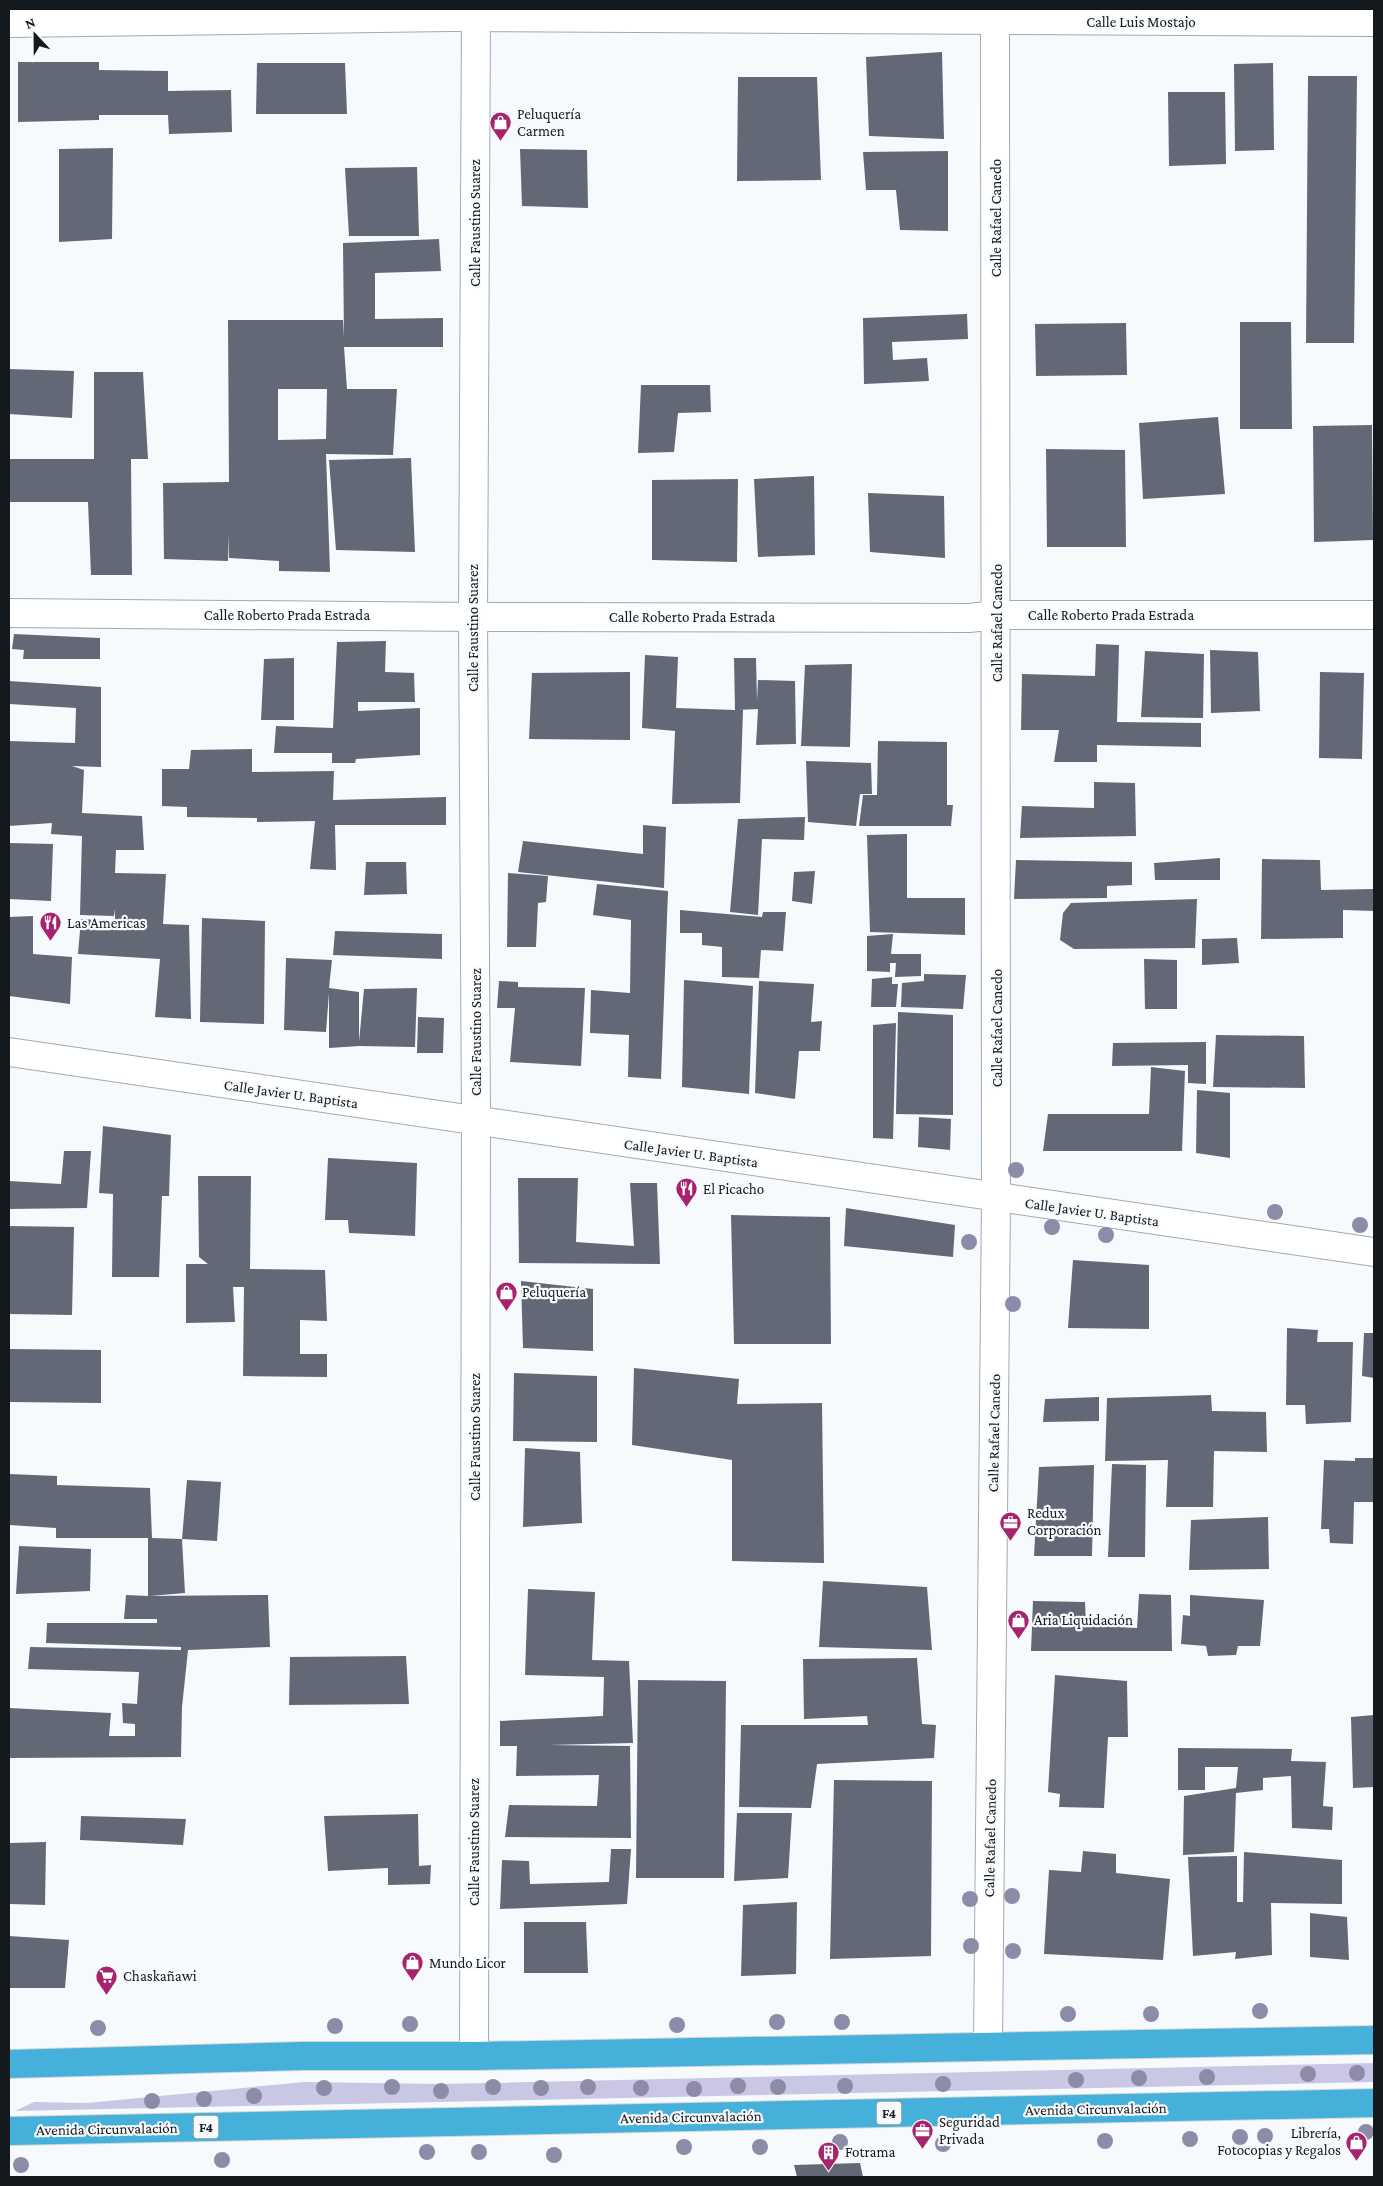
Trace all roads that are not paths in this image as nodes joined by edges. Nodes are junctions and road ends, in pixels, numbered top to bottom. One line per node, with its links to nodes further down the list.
1 (476, 13): 2 (street, Calle Luis Mostajo); 4 (street, Calle Luis Mostajo); 8 (street, Calle Faustino Suarez)
2 (996, 15): 3 (street, Calle Luis Mostajo); 6 (street, Calle Rafael Canedo)
3 (1374, 22)
4 (9, 23)
5 (9, 613): 8 (street, Calle Roberto Prada Estrada)
6 (997, 615): 7 (street, Calle Roberto Prada Estrada); 8 (street, Calle Roberto Prada Estrada); 11 (street, Calle Rafael Canedo)
7 (1374, 615)
8 (473, 617): 10 (street, Calle Faustino Suarez)
9 (9, 1052): 10 (street, Calle Javier U. Baptista)
10 (476, 1122): 11 (street, Calle Javier U. Baptista); 15 (street, Calle Faustino Suarez)
11 (996, 1198): 12 (street, Calle Javier U. Baptista); 14 (street, Calle Rafael Canedo)
12 (1374, 1252)
13 (1374, 2040): 14 (highway)
14 (988, 2047): 15 (highway)
15 (474, 2056): 16 (highway)
16 (9, 2064)
17 (1374, 2103): 18 (highway, Avenida Circunvalación / F4)
18 (9, 2131)

